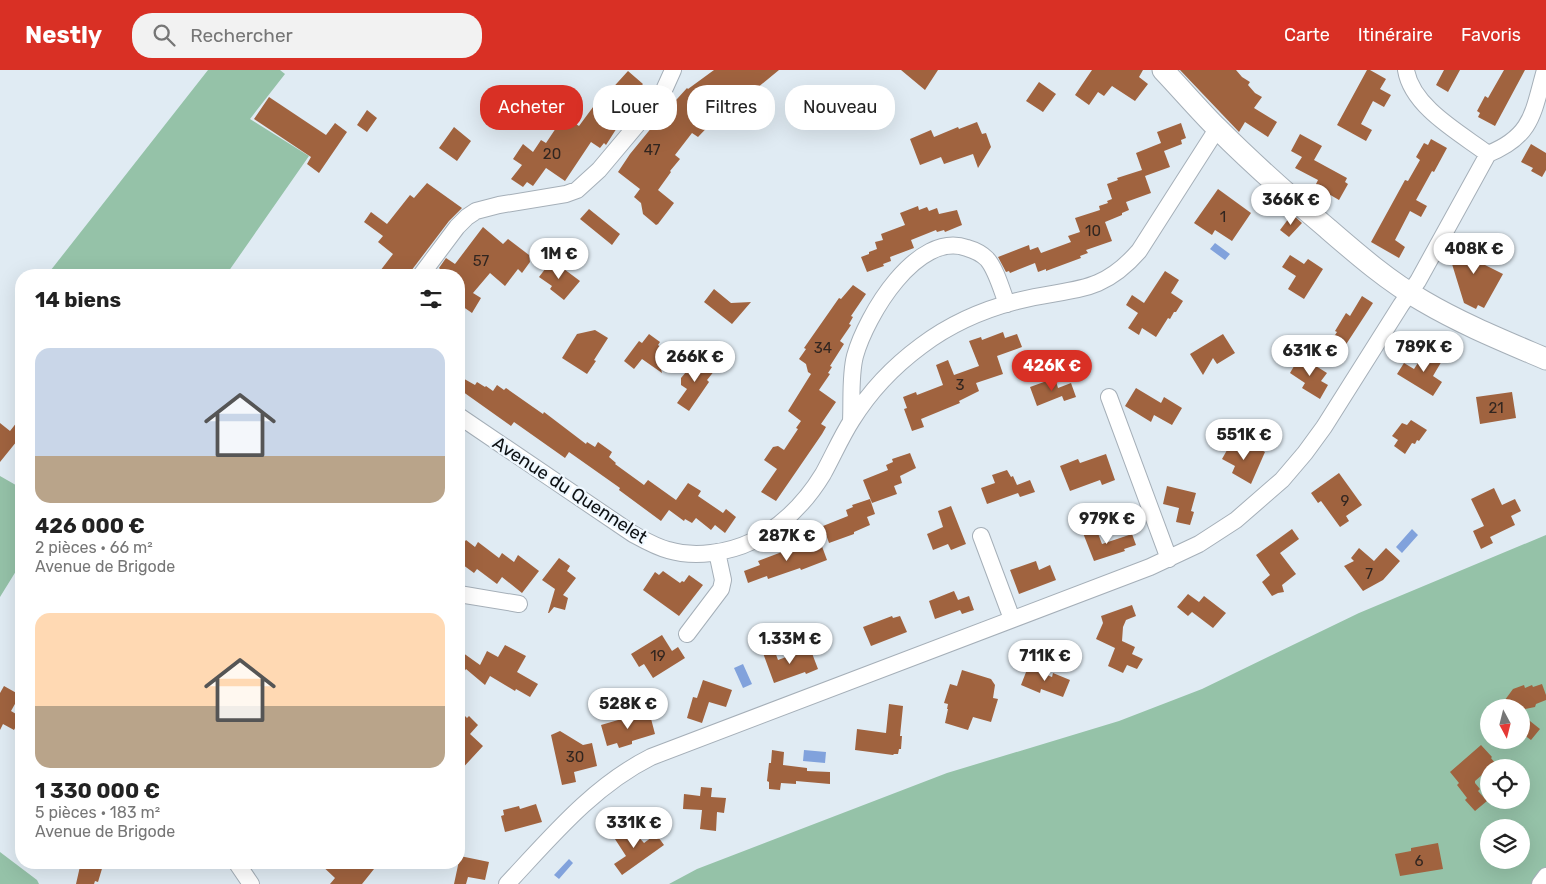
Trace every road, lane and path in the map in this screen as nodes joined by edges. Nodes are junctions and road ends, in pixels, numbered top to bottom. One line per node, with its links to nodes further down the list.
1 (673, 70): 7 (street)
2 (1163, 70): 5 (street)
3 (1406, 70): 6 (street)
4 (1545, 70): 6 (street)
5 (1217, 128): 8 (street); 9 (street, Avenue du Quennelet)
6 (1488, 154): 8 (street)
7 (426, 269)
8 (1410, 293): 10 (street); 16 (street)
9 (1007, 304): 13 (street, Avenue du Quennelet); 13 (street, Avenue du Quennelet)
10 (1546, 359)
11 (1109, 397): 16 (street)
12 (465, 420): 15 (street, Avenue du Quennelet)
13 (852, 421): 15 (street, Avenue du Quennelet)
14 (981, 536): 19 (street)
15 (717, 552): 20 (street)
16 (1169, 559): 19 (street)
17 (465, 595): 18 (street)
18 (519, 604)
19 (1012, 620): 24 (street)
20 (687, 634)
21 (241, 869): 23 (street)
22 (1546, 876): 25 (street)
23 (251, 884)
24 (507, 884)
25 (1540, 884)

